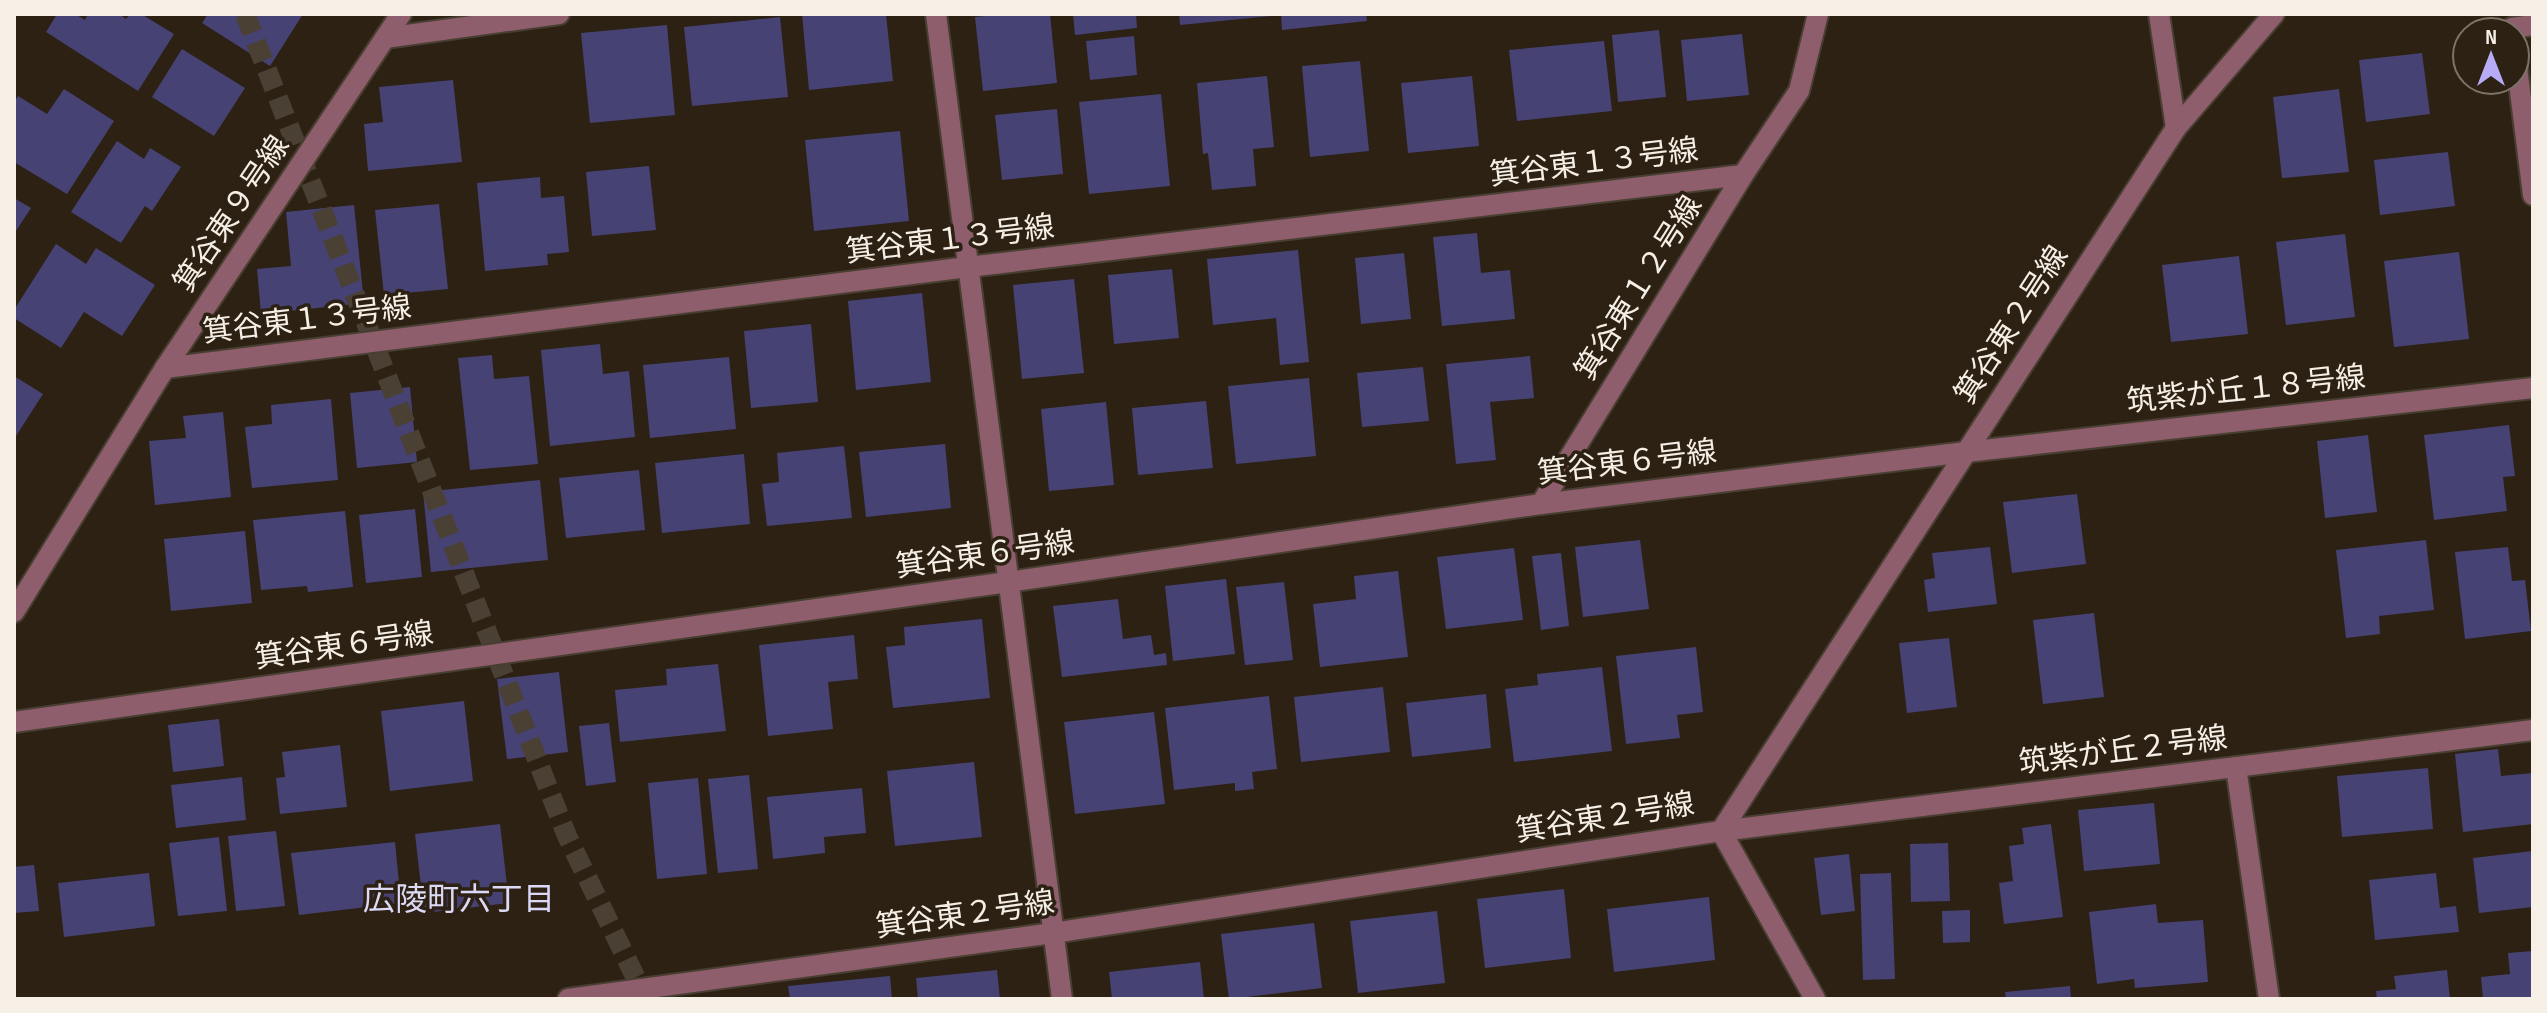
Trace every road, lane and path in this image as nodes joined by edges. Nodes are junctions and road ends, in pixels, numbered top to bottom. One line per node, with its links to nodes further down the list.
1 (401, 14): 7 (street, 箕谷東９号線)
2 (559, 14): 7 (street)
3 (936, 14): 12 (street)
4 (1818, 14): 10 (street, 箕谷東１２号線)
5 (2159, 14): 9 (street)
6 (2274, 14): 9 (street, 箕谷東２号線)
7 (385, 38): 13 (street, 箕谷東９号線)
8 (2521, 96): 11 (street)
9 (2176, 128): 15 (street, 箕谷東２号線)
10 (1743, 175): 12 (street, 箕谷東１３号線); 16 (street, 箕谷東１２号線)
11 (2533, 195)
12 (968, 267): 13 (street, 箕谷東１３号線); 17 (street)
13 (165, 368): 18 (street, 箕谷東９号線)
14 (2533, 388): 15 (street, 筑紫が丘１８号線)
15 (1966, 452): 16 (street, 箕谷東６号線); 22 (street, 箕谷東２号線)
16 (1541, 504): 17 (street, 箕谷東６号線)
17 (1008, 582): 19 (street, 箕谷東６号線); 23 (street)
18 (14, 612)
19 (14, 722)
20 (2533, 730): 21 (street, 筑紫が丘２号線)
21 (2236, 767): 22 (street, 筑紫が丘２号線); 27 (street)
22 (1721, 831): 23 (street, 箕谷東２号線); 26 (street)
23 (1053, 933): 24 (street, 箕谷東２号線); 25 (street)
24 (568, 999)
25 (1062, 999)
26 (1815, 999)
27 (2269, 999)

